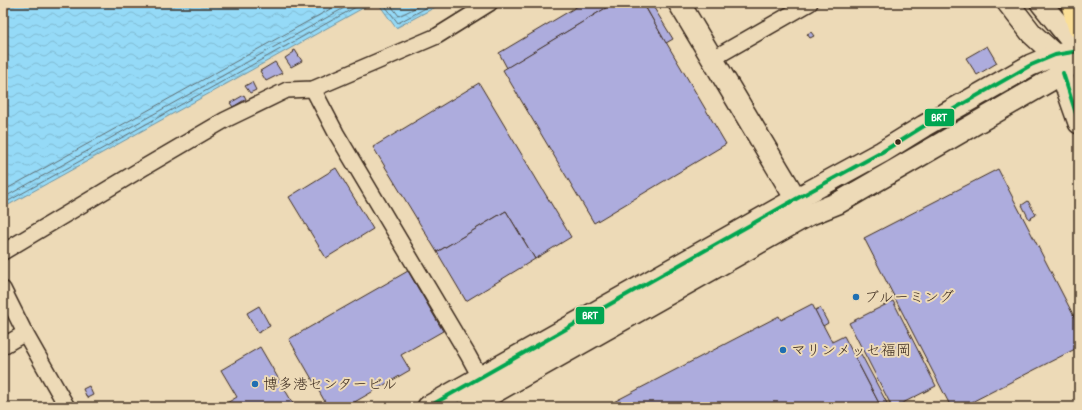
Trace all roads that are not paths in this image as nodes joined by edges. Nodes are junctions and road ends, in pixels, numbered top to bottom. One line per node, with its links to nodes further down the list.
1 (490, 3): 11 (street)
2 (679, 3): 9 (street)
3 (810, 3): 9 (street)
4 (1008, 3): 10 (street)
5 (1041, 3): 8 (street)
6 (1072, 3): 7 (highway)
7 (1079, 27)
8 (1079, 51): 10 (street)
9 (712, 59): 13 (street)
10 (1059, 64): 12 (street); 13 (street); 14 (street)
11 (313, 90): 15 (street); 19 (street)
12 (1079, 123)
13 (796, 199): 14 (street); 19 (street)
14 (808, 215): 20 (street)
15 (3, 252)
16 (3, 290): 17 (street)
17 (25, 333): 18 (street); 21 (street)
18 (3, 346)
19 (480, 377): 20 (street); 22 (street)
20 (486, 397): 23 (street)
21 (67, 407)
22 (428, 407)
23 (468, 407)

